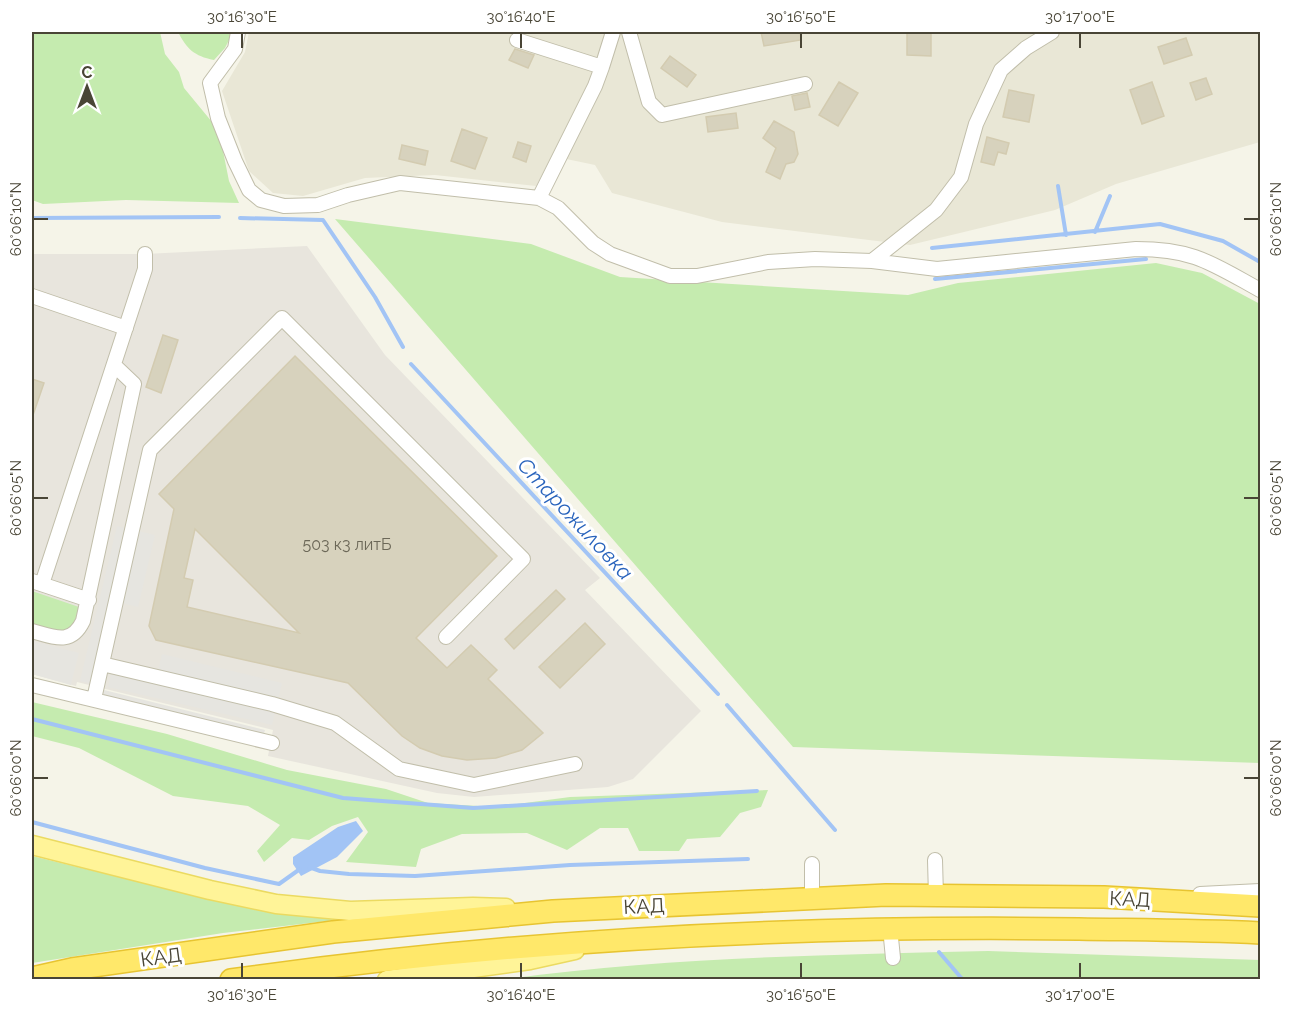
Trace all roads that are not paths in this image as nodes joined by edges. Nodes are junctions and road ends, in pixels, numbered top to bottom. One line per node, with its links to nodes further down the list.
1 (238, 32): 8 (street)
2 (613, 32): 6 (street)
3 (629, 32): 7 (street)
4 (1052, 32): 10 (street)
5 (517, 40): 6 (street)
6 (602, 67): 8 (street)
7 (805, 84)
8 (539, 198): 10 (street)
9 (145, 254): 13 (street)
10 (872, 261): 11 (street)
11 (1260, 290)
12 (32, 296): 13 (street)
13 (126, 328): 14 (street)
14 (114, 365): 15 (street); 16 (street)
15 (37, 583): 16 (street)
16 (89, 600): 17 (street)
17 (32, 631)
18 (446, 638): 19 (street)
19 (102, 664): 21 (street); 23 (street)
20 (32, 685): 21 (street)
21 (94, 699): 22 (street)
22 (272, 743)
23 (575, 764)
24 (32, 845): 32 (main road)
25 (935, 860): 28 (street)
26 (812, 864): 30 (street)
27 (1260, 891): 29 (street)
28 (936, 896): 29 (highway, КАД); 30 (highway, КАД)
29 (1104, 897): 31 (highway, КАД)
30 (812, 898): 32 (highway, КАД)
31 (1260, 906)
32 (553, 911): 37 (highway, КАД)
33 (890, 928): 34 (highway, КАД); 35 (highway, КАД); 36 (street)
34 (1260, 933)
35 (618, 940): 38 (highway, КАД); 39 (main road)
36 (892, 958)
37 (32, 978)
38 (231, 980)
39 (387, 980)

